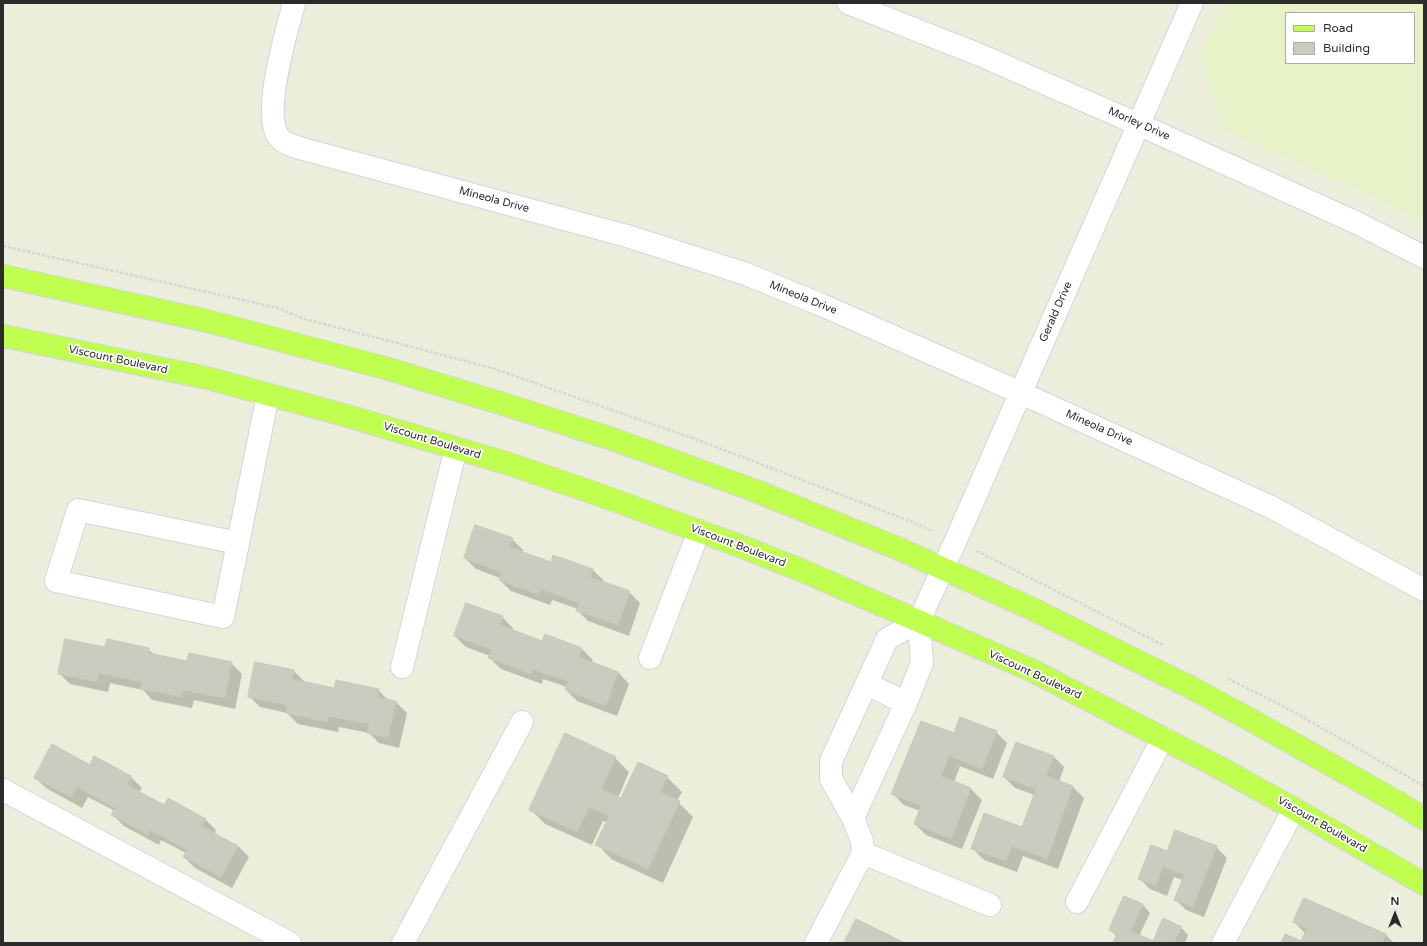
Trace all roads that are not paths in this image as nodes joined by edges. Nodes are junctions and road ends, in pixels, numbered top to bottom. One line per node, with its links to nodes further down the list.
1 (294, 3): 8 (street, Mineola Drive)
2 (848, 3): 4 (street, Morley Drive)
3 (1192, 3): 4 (street, Gerald Drive)
4 (1140, 124): 5 (street, Morley Drive); 8 (street, Gerald Drive)
5 (1424, 257)
6 (3, 276): 13 (main road)
7 (3, 336): 9 (main road, Viscount Boulevard)
8 (1021, 392): 13 (street, Gerald Drive); 14 (street, Mineola Drive)
9 (268, 395): 10 (main road, Viscount Boulevard); 12 (street)
10 (456, 448): 11 (main road, Viscount Boulevard); 17 (street)
11 (699, 531): 15 (main road, Viscount Boulevard); 16 (street)
12 (238, 543): 12 (street)
13 (944, 568): 15 (street, Gerald Drive); 25 (main road)
14 (1424, 590)
15 (919, 621): 18 (street); 19 (street); 21 (main road, Viscount Boulevard)
16 (650, 658)
17 (402, 667)
18 (867, 684): 19 (street); 24 (street)
19 (906, 703): 24 (street)
20 (522, 722): 31 (street)
21 (1163, 738): 23 (main road, Viscount Boulevard); 28 (street)
22 (3, 790): 30 (street)
23 (1294, 809): 27 (main road, Viscount Boulevard); 33 (street)
24 (853, 818): 26 (street)
25 (1424, 819)
26 (863, 853): 29 (street); 32 (street)
27 (1424, 884)
28 (1077, 902)
29 (990, 905)
30 (290, 943)
31 (403, 943)
32 (816, 943)
33 (1223, 943)

